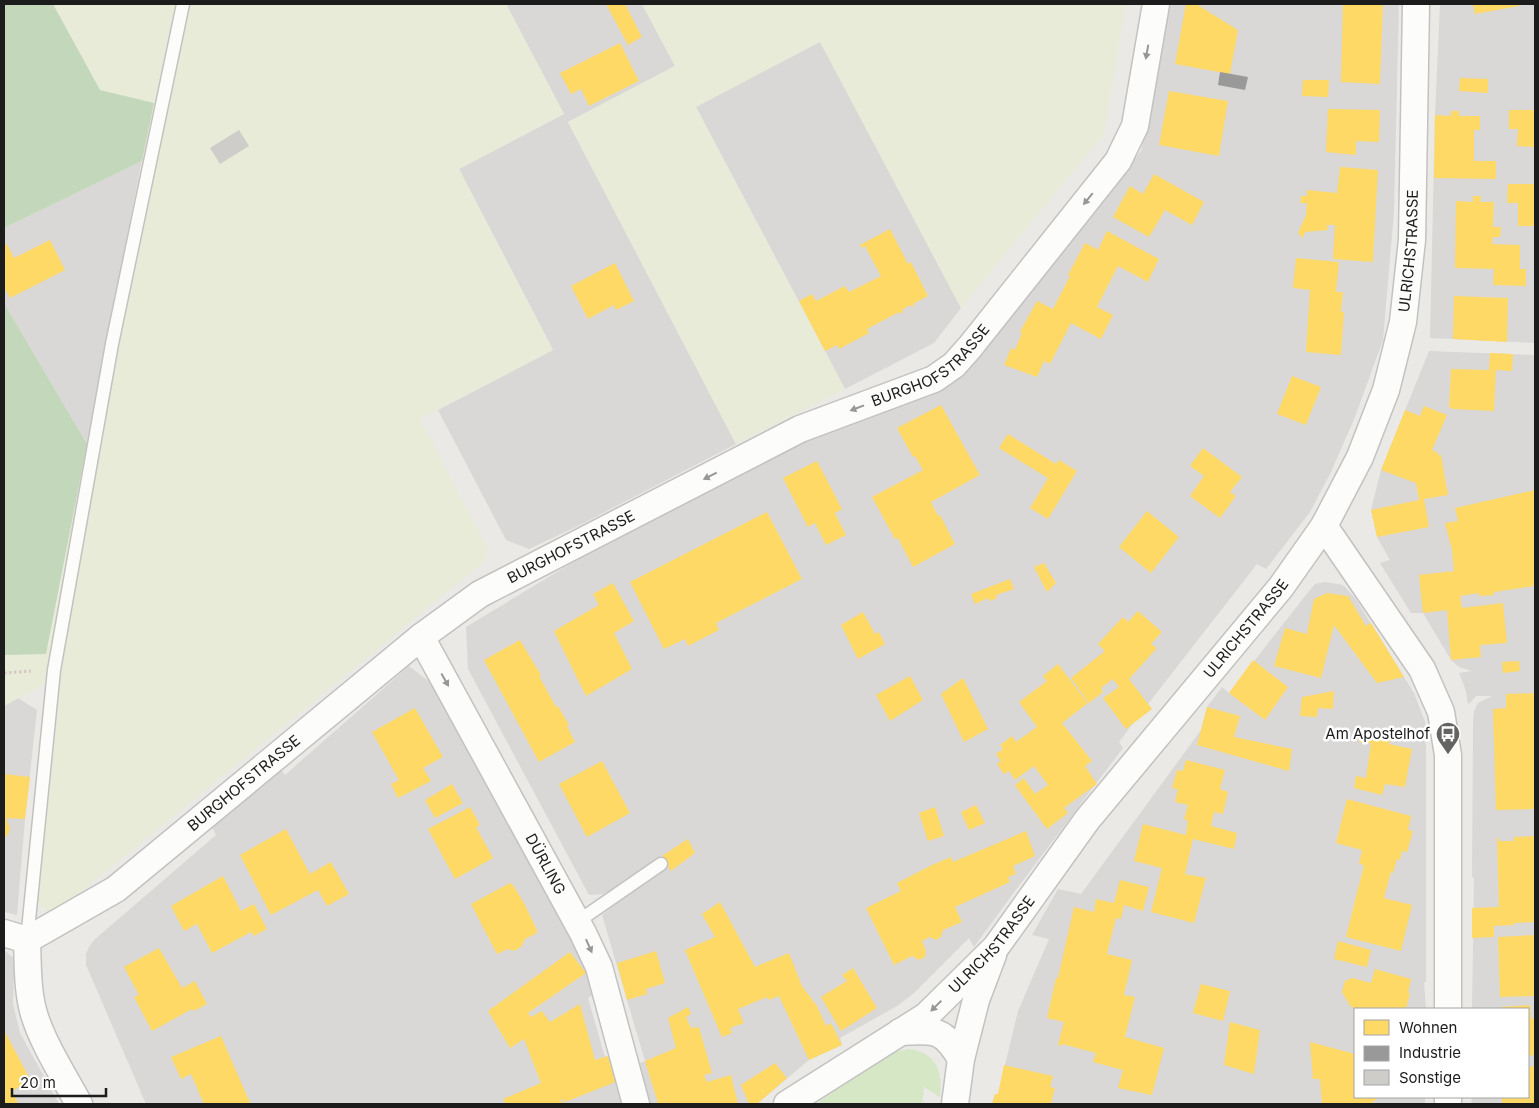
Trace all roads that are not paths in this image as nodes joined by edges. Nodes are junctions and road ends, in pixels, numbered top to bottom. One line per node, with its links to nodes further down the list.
1 (183, 4): 8 (lane)
2 (1156, 4): 5 (street, BURGHOFSTRASSE, one-way to 5)
3 (1416, 4): 4 (street, ULRICHSTRASSE)
4 (1324, 526): 9 (street, ULRICHSTRASSE); 10 (street)
5 (421, 637): 7 (street, DÜRLING, one-way to 7); 8 (street, BURGHOFSTRASSE)
6 (661, 864): 7 (lane)
7 (577, 922): 14 (street, DÜRLING, one-way to 14)
8 (15, 937): 13 (street)
9 (996, 947): 11 (street, ULRICHSTRASSE, one-way to 11); 12 (street)
10 (1448, 1008)
11 (900, 1032): 12 (street); 15 (street, ULRICHSTRASSE)
12 (961, 1059): 16 (street)
13 (79, 1104)
14 (636, 1104)
15 (787, 1104)
16 (955, 1104)

